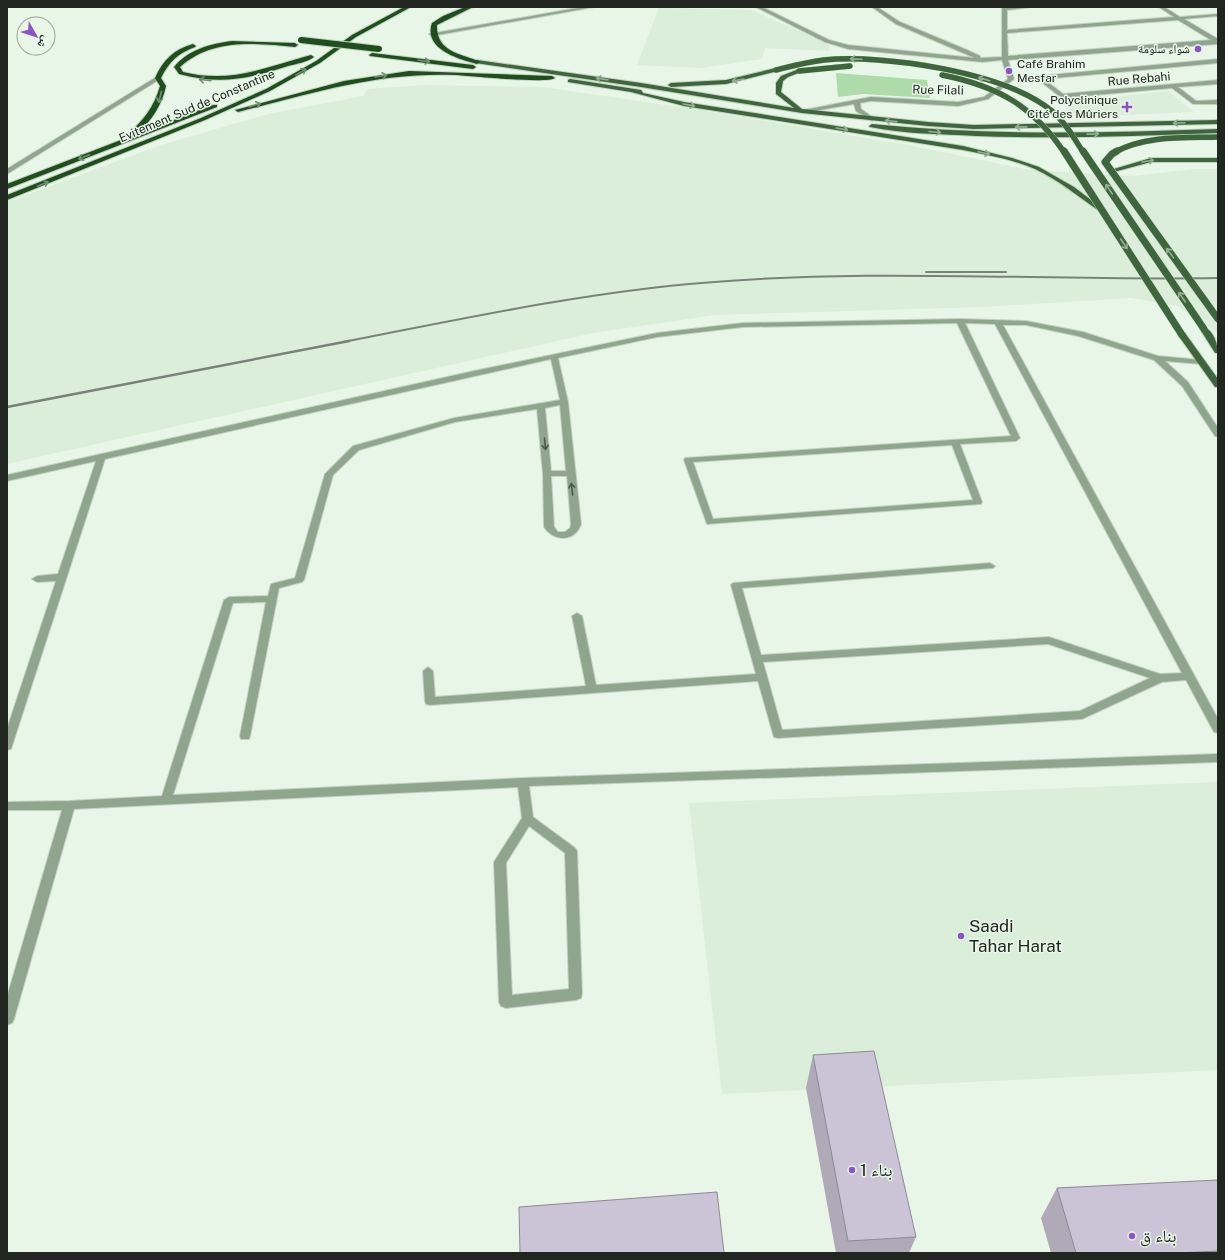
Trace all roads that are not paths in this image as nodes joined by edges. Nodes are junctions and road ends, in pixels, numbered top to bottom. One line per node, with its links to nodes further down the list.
1 (394, 7): 16 (highway)
2 (408, 7): 32 (highway, Evitement Sud de Constantine, one-way to 2)
3 (470, 7): 13 (highway)
4 (592, 7): 13 (street)
5 (758, 7): 19 (street)
6 (874, 7): 19 (street)
7 (1029, 7): 9 (street)
8 (1161, 7): 11 (street)
9 (1004, 8): 12 (street, Rue Filali)
10 (1218, 15): 11 (street)
11 (1179, 18): 12 (street); 15 (street)
12 (1004, 32): 20 (street, Rue Filali)
13 (432, 34): 22 (highway)
14 (298, 42): 18 (highway, one-way to 14); 22 (highway, bridge); 23 (highway); 24 (highway, one-way to 24)
15 (1217, 42): 20 (street)
16 (324, 48)
17 (317, 52): 18 (highway, Evitement Sud de Constantine)
18 (311, 57): 39 (highway, Evitement Sud de Constantine)
19 (983, 60): 20 (street)
20 (1005, 60): 29 (street, Rue Filali)
21 (1218, 61): 27 (street, Rue Rebahi)
22 (478, 62): 26 (main road, one-way to 22)
23 (158, 78): 39 (highway, one-way to 39); 42 (street)
24 (552, 78): 28 (main road); 32 (highway, one-way to 24)
25 (1218, 82): 27 (street, Rue Rebahi)
26 (641, 85): 31 (main road); 49 (main road, one-way to 26, bridge)
27 (1174, 87): 30 (street)
28 (610, 88): 35 (main road); 45 (main road, one-way to 45, bridge)
29 (857, 102): 31 (street); 33 (street)
30 (1218, 102)
31 (802, 111): 33 (main road); 45 (main road, bridge)
32 (204, 119): 44 (highway, Evitement Sud de Constantine, one-way to 32)
33 (872, 119): 34 (main road, one-way to 33)
34 (1218, 122)
35 (856, 124)
36 (864, 125): 37 (main road, one-way to 37)
37 (1218, 131)
38 (1218, 137): 41 (main road, bridge)
39 (120, 143): 43 (highway, Evitement Sud de Constantine, one-way to 43)
40 (1218, 160): 41 (main road, one-way to 40)
41 (1110, 171): 46 (main road, one-way to 41, bridge)
42 (7, 172)
43 (7, 187)
44 (7, 198)
45 (1104, 212): 52 (main road, one-way to 52, bridge)
46 (1218, 319)
47 (960, 321): 48 (street); 50 (street); 58 (street)
48 (997, 321): 51 (street); 70 (street)
49 (1218, 351)
50 (554, 356): 55 (street); 59 (street)
51 (1157, 358): 52 (street); 57 (street)
52 (1201, 362): 53 (main road)
53 (1217, 384): 54 (main road)
54 (1218, 392)
55 (564, 402): 56 (street); 60 (street)
56 (541, 405): 61 (street, one-way to 61); 66 (street)
57 (1218, 434)
58 (955, 442): 58 (street)
59 (101, 457): 62 (street); 64 (street)
60 (571, 473): 61 (street); 61 (street, one-way to 60)
61 (547, 474)
62 (7, 478)
63 (990, 566): 68 (street)
64 (63, 577): 65 (street); 76 (street)
65 (37, 579)
66 (272, 599): 75 (street); 79 (street)
67 (577, 616): 73 (street)
68 (757, 659): 71 (street); 72 (street)
69 (428, 671): 73 (street)
70 (1190, 676): 72 (street); 74 (street)
71 (762, 677): 72 (street); 73 (street)
72 (1160, 678)
73 (592, 689)
74 (1218, 729)
75 (245, 736)
76 (7, 746)
77 (1218, 758): 78 (street)
78 (523, 782): 79 (street); 82 (street)
79 (166, 800): 80 (street)
80 (69, 805): 81 (street); 83 (street)
81 (7, 806)
82 (528, 819): 82 (street)
83 (7, 1020)

